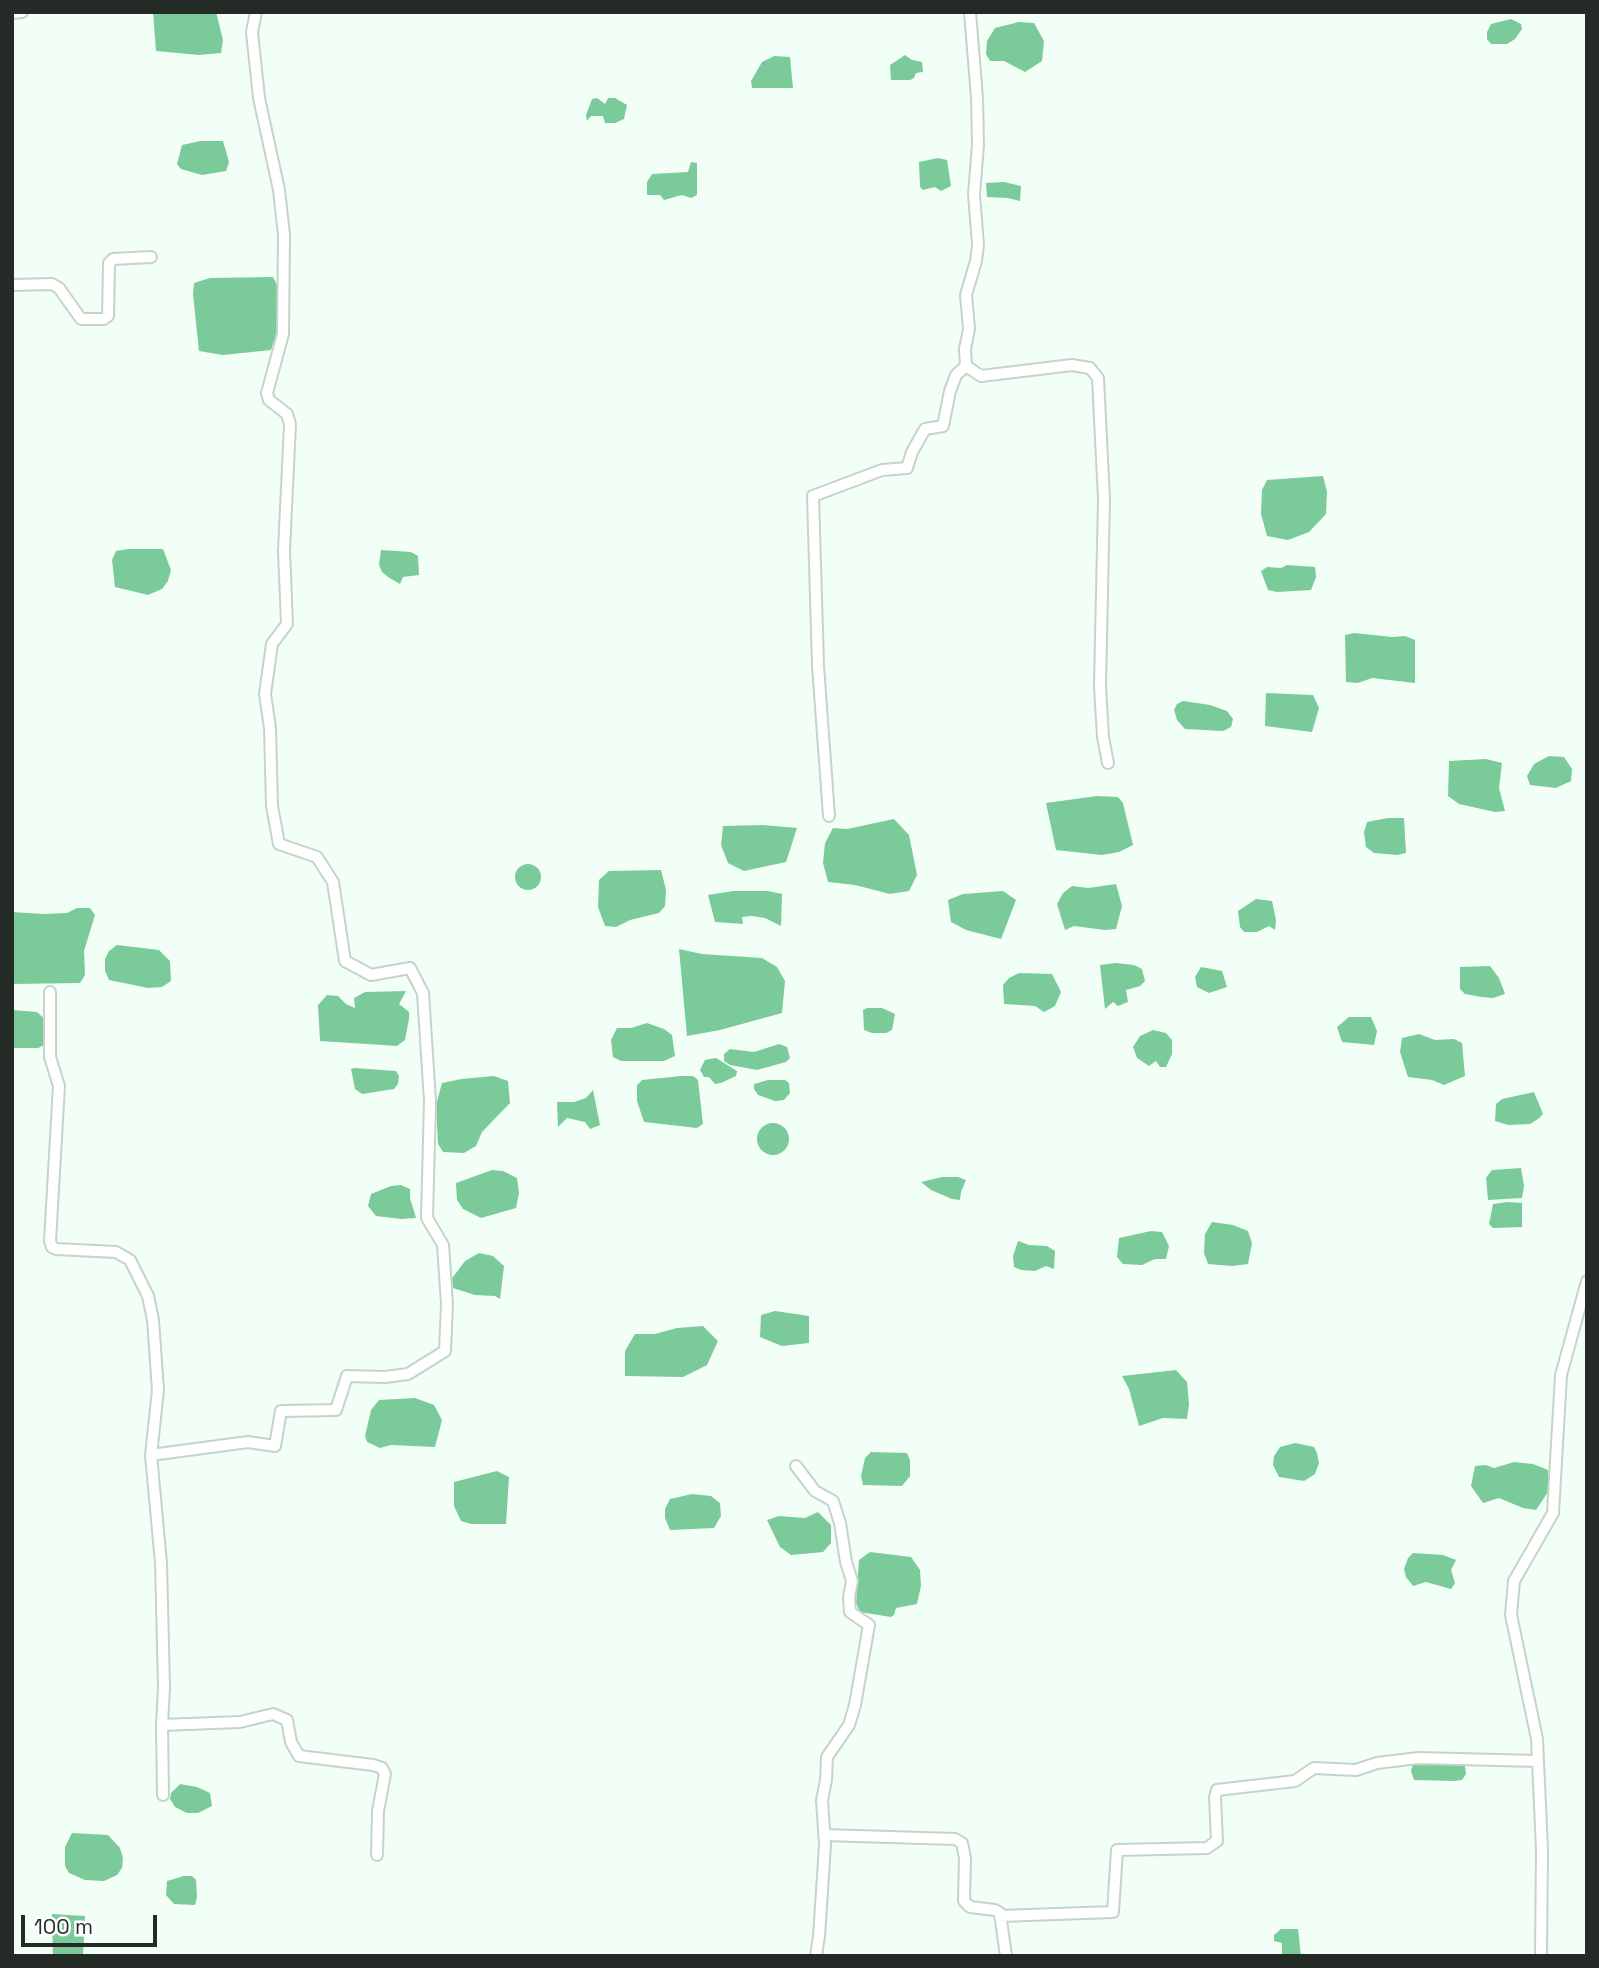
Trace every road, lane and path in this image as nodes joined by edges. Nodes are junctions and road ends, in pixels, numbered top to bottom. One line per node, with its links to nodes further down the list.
1 (22, 12): 4 (street)
2 (256, 12): 12 (street)
3 (970, 12): 7 (street)
4 (12, 13)
5 (151, 257): 6 (street)
6 (12, 285)
7 (967, 366): 8 (street); 9 (street)
8 (1108, 764)
9 (829, 816)
10 (50, 992): 12 (street)
11 (1587, 1281): 15 (street)
12 (152, 1455): 14 (street)
13 (796, 1466): 17 (street)
14 (162, 1725): 16 (street); 18 (street)
15 (1538, 1761): 19 (street); 22 (street)
16 (163, 1795)
17 (824, 1835): 19 (street); 20 (street)
18 (377, 1854)
19 (1000, 1916): 21 (street)
20 (816, 1956)
21 (1006, 1956)
22 (1541, 1956)

